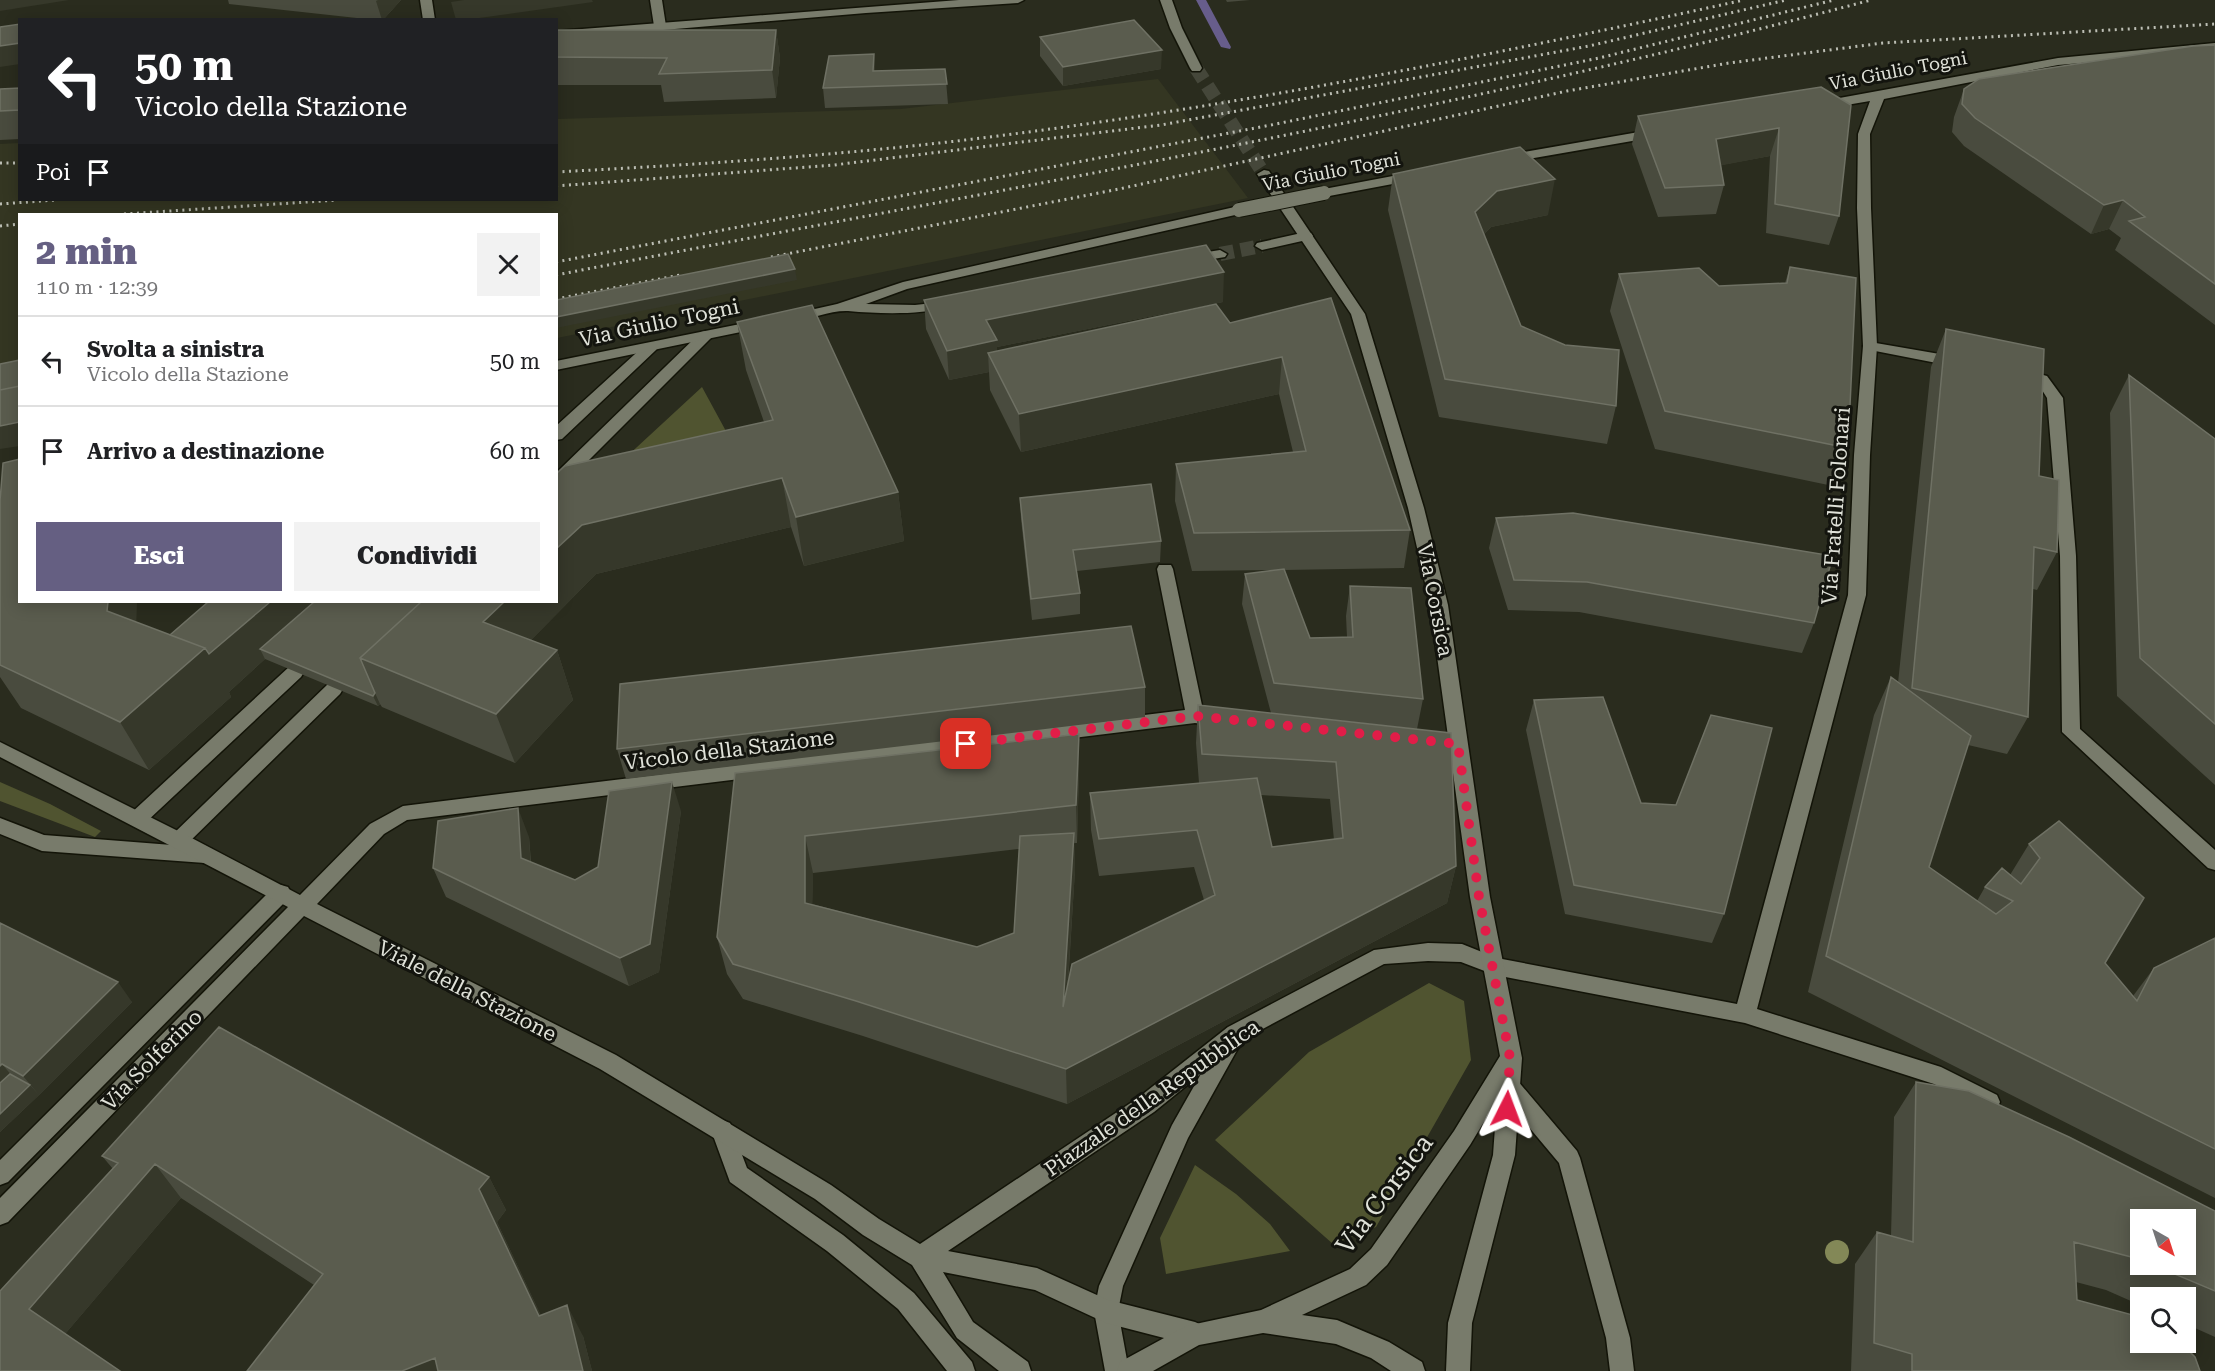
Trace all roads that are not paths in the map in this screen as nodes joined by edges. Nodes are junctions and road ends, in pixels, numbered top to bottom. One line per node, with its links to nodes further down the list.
1 (426, 0): 7 (street)
2 (656, 0): 8 (street)
3 (1018, 0): 8 (street)
4 (1160, 0): 6 (street)
5 (1166, 0): 6 (street)
6 (1171, 13): 13 (street)
7 (429, 18)
8 (660, 26): 9 (street)
9 (558, 35)
10 (2215, 47): 11 (street, Via Giulio Togni)
11 (2154, 52): 12 (street, Via Giulio Togni); 14 (street, Via Giulio Togni)
12 (2215, 57)
13 (1196, 68)
14 (1878, 98): 15 (street, Via Giulio Togni); 27 (street, Via Fratelli Folonari)
15 (1815, 106)
16 (1667, 131): 17 (street)
17 (1494, 161)
18 (1264, 174): 20 (street, Via Corsica)
19 (1424, 174): 25 (street, Via Giulio Togni, bridge)
20 (1306, 236): 21 (street); 40 (street, Via Corsica)
21 (1262, 246)
22 (1220, 254): 23 (street)
23 (1173, 262)
24 (962, 301): 25 (street, Via Giulio Togni)
25 (841, 308): 26 (street, Via Giulio Togni)
26 (706, 334): 28 (street, Via Giulio Togni); 33 (street)
27 (1870, 346): 29 (street); 50 (street, Via Fratelli Folonari)
28 (651, 347): 30 (street, Via Giulio Togni); 32 (street)
29 (1972, 365)
30 (558, 366)
31 (2007, 372): 46 (street)
32 (558, 433)
33 (558, 481)
34 (1165, 569): 37 (street)
35 (295, 672): 42 (street)
36 (334, 688): 44 (street)
37 (1196, 716): 38 (street, Vicolo della Stazione); 48 (street, Vicolo della Stazione)
38 (1241, 721)
39 (1435, 741): 40 (street)
40 (1458, 744): 49 (street, Via Corsica)
41 (0, 749): 42 (street, Viale della Stazione)
42 (137, 819): 44 (street, Viale della Stazione)
43 (0, 826): 45 (street)
44 (179, 840): 45 (street, Viale della Stazione)
45 (205, 855): 47 (street, Viale della Stazione)
46 (2215, 862)
47 (281, 893): 48 (street, Viale della Stazione); 56 (street)
48 (303, 905): 55 (street, Viale della Stazione); 57 (street, Via Solferino)
49 (1495, 966): 50 (street, Piazzale della Repubblica); 51 (street, Piazzale della Repubblica); 52 (street, Via Corsica)
50 (1745, 1014): 54 (street, Piazzale della Repubblica)
51 (1236, 1033): 58 (street, Piazzale della Repubblica); 59 (street)
52 (1510, 1058): 53 (street, Via Corsica); 60 (street, Via Corsica)
53 (1509, 1087): 67 (street, Via Corsica); 68 (street)
54 (2004, 1110)
55 (722, 1130): 58 (street, Viale della Stazione); 62 (street)
56 (0, 1175)
57 (0, 1214)
58 (920, 1257): 59 (street, Viale della Stazione); 63 (street, Viale della Stazione)
59 (1107, 1311): 61 (street, Viale della Stazione); 64 (street)
60 (1263, 1321): 61 (street); 66 (street)
61 (1195, 1334): 65 (street)
62 (963, 1371)
63 (1019, 1371)
64 (1117, 1371)
65 (1129, 1371)
66 (1413, 1371)
67 (1458, 1371)
68 (1622, 1371)

